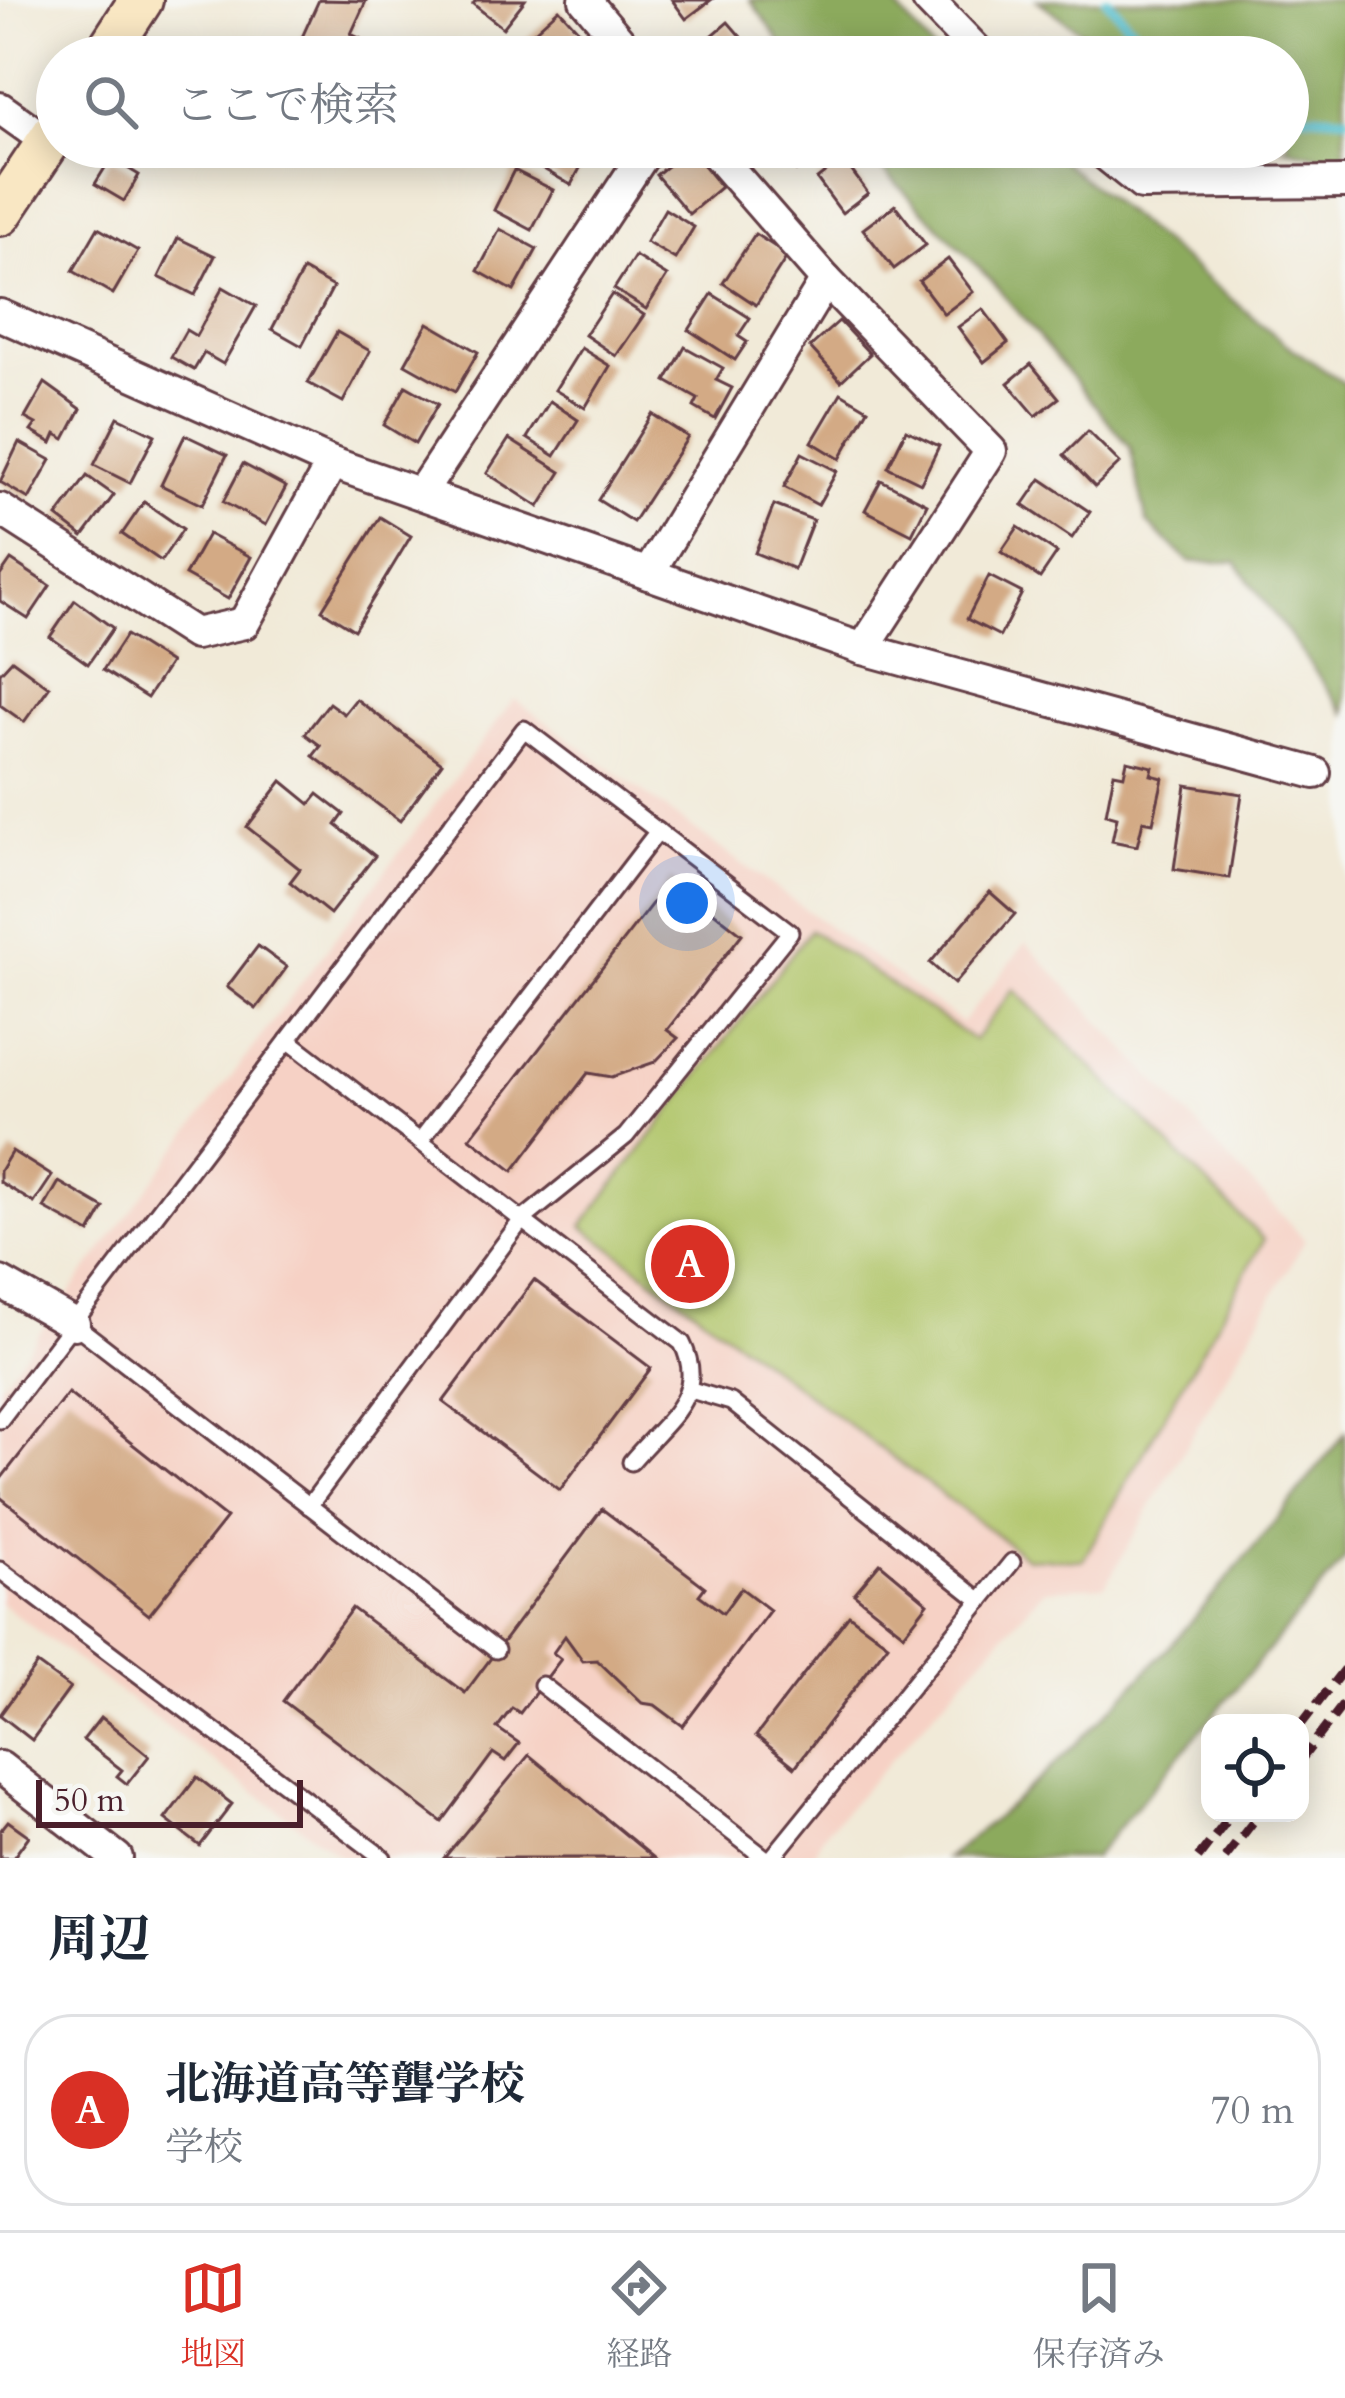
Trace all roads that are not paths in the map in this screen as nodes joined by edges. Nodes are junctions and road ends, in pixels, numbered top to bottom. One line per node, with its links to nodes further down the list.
1 (141, 0): 4 (street)
2 (585, 0): 5 (street)
3 (928, 0): 6 (street)
4 (118, 36)
5 (615, 36)
6 (963, 36)
7 (0, 108): 8 (street)
8 (36, 127)
9 (36, 161): 14 (street)
10 (635, 168): 18 (street)
11 (728, 168): 15 (street)
12 (1122, 168): 13 (street)
13 (1345, 182)
14 (0, 214)
15 (826, 280): 20 (street); 21 (street)
16 (0, 315): 17 (street)
17 (332, 463): 18 (street); 19 (street)
18 (421, 493): 20 (street)
19 (0, 508)
20 (649, 574): 21 (street)
21 (863, 649): 22 (street)
22 (1315, 773)
23 (658, 831): 24 (lane); 25 (lane); 26 (lane)
24 (288, 1040): 25 (lane); 28 (lane)
25 (420, 1141): 26 (lane)
26 (521, 1221): 29 (lane); 32 (lane)
27 (0, 1282): 28 (street)
28 (74, 1324): 30 (lane); 32 (lane)
29 (692, 1390): 31 (lane); 35 (lane)
30 (0, 1420)
31 (631, 1462)
32 (309, 1506): 36 (lane)
33 (1012, 1562): 35 (lane)
34 (0, 1570): 40 (lane)
35 (981, 1601): 41 (lane)
36 (496, 1651)
37 (542, 1685): 41 (lane)
38 (0, 1767): 39 (street)
39 (117, 1858)
40 (383, 1858)
41 (769, 1858)

